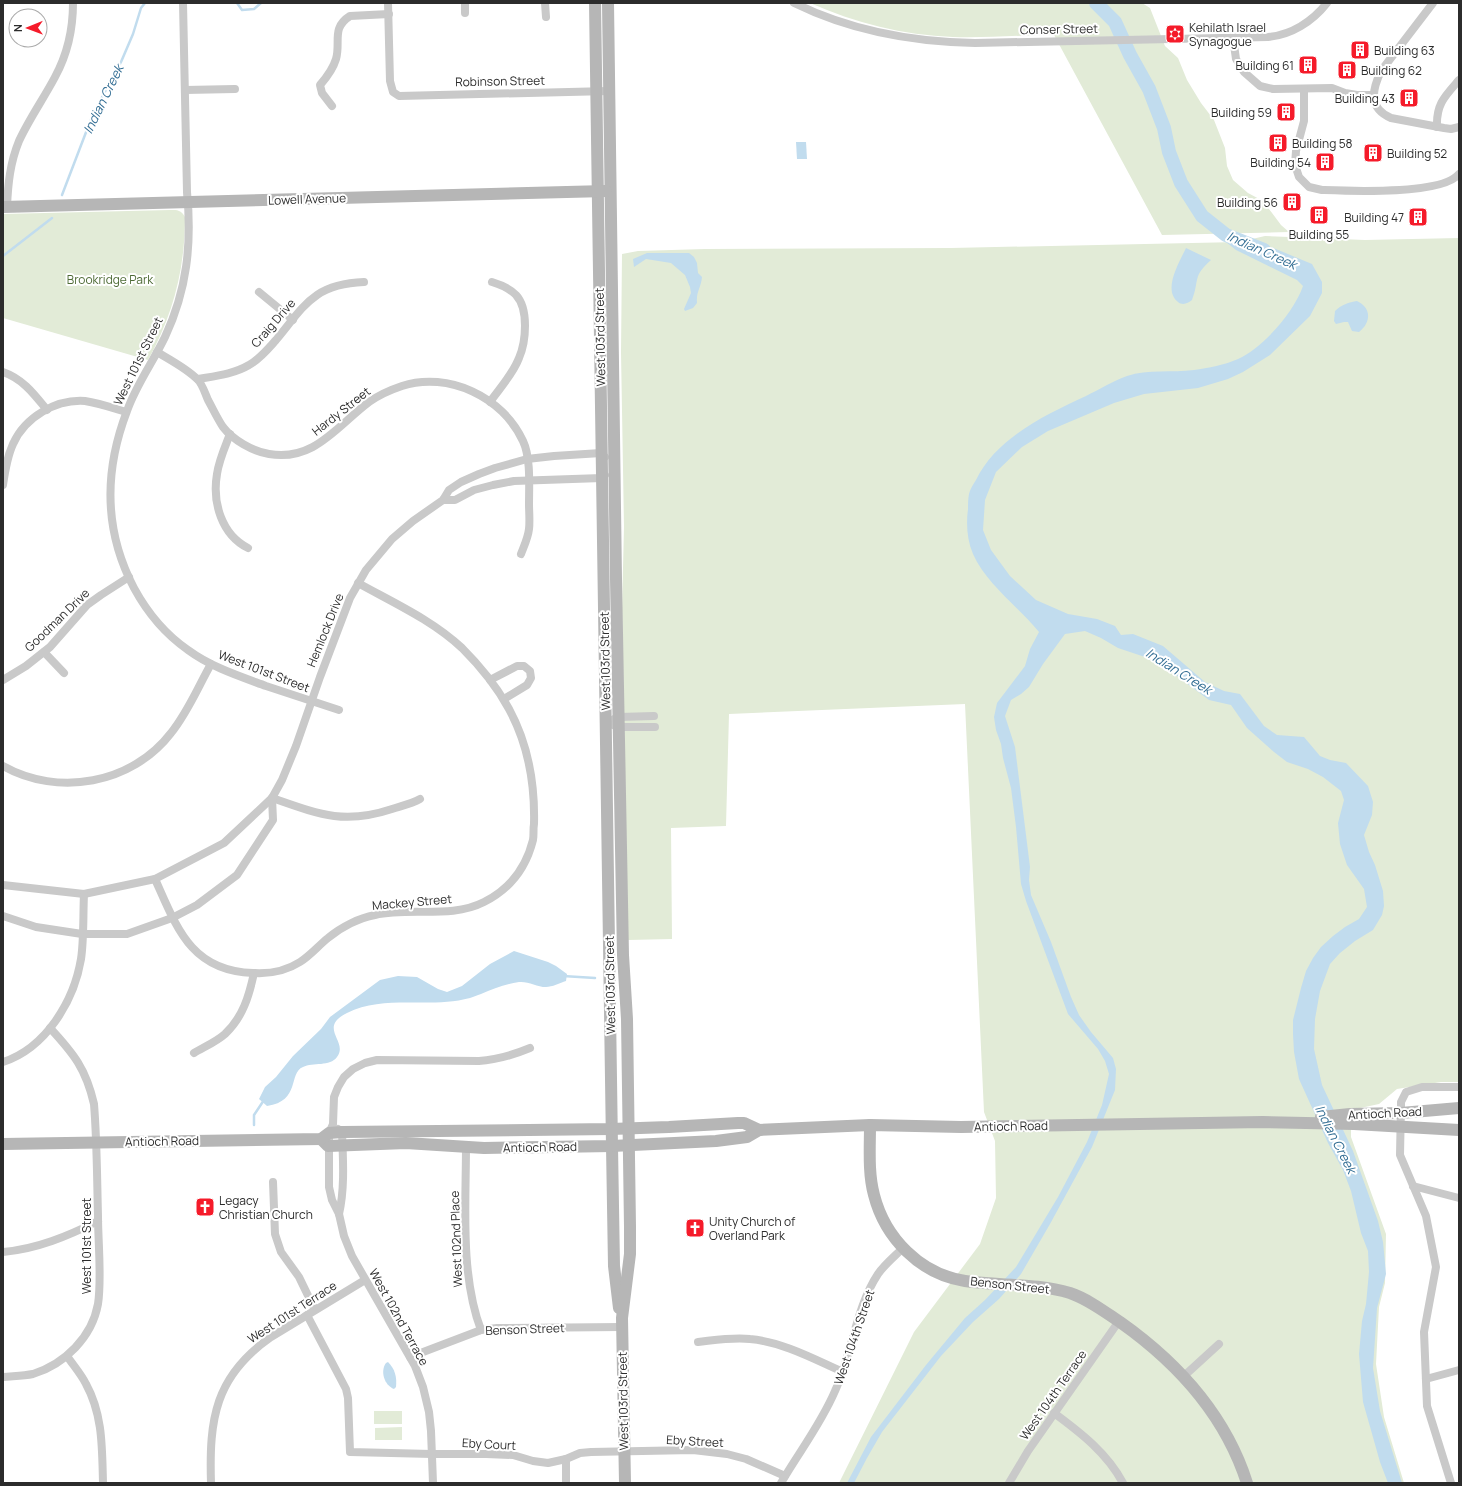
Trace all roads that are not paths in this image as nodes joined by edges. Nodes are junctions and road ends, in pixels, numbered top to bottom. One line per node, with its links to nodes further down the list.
1 (73, 3): 29 (street)
2 (183, 3): 18 (street, West 101st Street)
3 (388, 3): 12 (street)
4 (465, 3): 11 (street)
5 (545, 3): 13 (street)
6 (595, 3): 19 (main road, West 103rd Street)
7 (608, 3): 20 (main road, West 103rd Street)
8 (794, 3): 14 (street, Conser Street)
9 (1433, 3): 21 (street)
10 (1325, 6): 14 (street, Conser Street)
11 (465, 13)
12 (389, 14): 19 (street, Robinson Street); 22 (street)
13 (546, 17)
14 (1233, 38): 17 (street)
15 (1459, 80): 23 (street)
16 (235, 89): 18 (street)
17 (1304, 89): 21 (street); 25 (street)
18 (185, 90): 28 (street, West 101st Street)
19 (597, 91): 20 (street, Robinson Street); 26 (main road, West 103rd Street)
20 (609, 91): 27 (main road, West 103rd Street)
21 (1372, 95): 23 (street)
22 (332, 106)
23 (1436, 127): 24 (street)
24 (1458, 130)
25 (1459, 174)
26 (597, 191): 27 (main road, Lowell Avenue); 28 (main road, Lowell Avenue); 41 (main road, West 103rd Street)
27 (611, 191): 43 (main road, West 103rd Street)
28 (188, 203): 29 (main road, Lowell Avenue); 34 (street, West 101st Street)
29 (5, 207)
30 (364, 282): 33 (street, Craig Drive)
31 (492, 282): 37 (street)
32 (259, 292): 33 (street)
33 (293, 320): 36 (street, Craig Drive)
34 (157, 352): 36 (street); 39 (street, West 101st Street)
35 (3, 372): 38 (street)
36 (198, 379): 40 (street, Hardy Street)
37 (490, 402): 40 (street, Hardy Street); 42 (street, Hardy Street)
38 (47, 410): 39 (street); 46 (street)
39 (126, 412): 50 (street, West 101st Street)
40 (230, 434): 48 (street)
41 (602, 453): 42 (street, Hemlock Drive); 43 (street); 44 (main road, West 103rd Street)
42 (527, 459): 45 (street, Hardy Street); 47 (street, Hemlock Drive)
43 (614, 466): 44 (street); 61 (main road, West 103rd Street)
44 (602, 478): 45 (street, Hemlock Drive); 62 (main road, West 103rd Street)
45 (530, 480): 47 (street, Hemlock Drive); 49 (street)
46 (3, 485)
47 (443, 500): 51 (street, Hemlock Drive)
48 (248, 548)
49 (521, 554)
50 (129, 578): 52 (street, Goodman Drive); 53 (street, West 101st Street)
51 (358, 583): 56 (street, Mackey Street); 58 (street, Hemlock Drive)
52 (44, 652): 54 (street); 55 (street, Goodman Drive)
53 (211, 664): 58 (street, West 101st Street); 64 (street)
54 (64, 673)
55 (3, 680)
56 (490, 680): 57 (street, Mackey Street); 57 (street)
57 (504, 699): 73 (street, Mackey Street)
58 (312, 702): 59 (street, West 101st Street); 65 (street, Hemlock Drive)
59 (339, 710)
60 (654, 716): 61 (street)
61 (619, 722): 62 (street); 63 (street); 85 (main road, West 103rd Street)
62 (606, 723): 84 (main road, West 103rd Street)
63 (655, 727)
64 (3, 766)
65 (272, 798): 66 (street); 67 (street, Hemlock Drive); 71 (street)
66 (420, 799)
67 (155, 879): 69 (street, Hemlock Drive); 71 (street, Mackey Street)
68 (3, 885): 69 (street, Hemlock Drive)
69 (84, 894): 72 (street)
70 (3, 916): 72 (street)
71 (172, 918): 72 (street); 73 (street, Mackey Street)
72 (82, 934): 74 (street)
73 (254, 973): 76 (street)
74 (50, 1028): 77 (street); 89 (street, West 101st Street)
75 (530, 1048): 88 (street, West 102nd Terrace)
76 (194, 1053)
77 (3, 1062)
78 (1459, 1087): 80 (street)
79 (1459, 1108): 80 (main road, Antioch Road)
80 (1401, 1113): 81 (main road, Antioch Road); 83 (street)
81 (1352, 1119): 82 (main road, Antioch Road); 83 (main road, Antioch Road)
82 (870, 1125): 86 (main road, Antioch Road); 100 (main road)
83 (1401, 1126): 87 (main road, Antioch Road); 96 (street)
84 (611, 1128): 85 (main road, Antioch Road); 88 (main road, Antioch Road); 94 (main road, West 103rd Street)
85 (629, 1128): 86 (main road, Antioch Road); 92 (main road, West 103rd Street)
86 (759, 1130): 92 (main road, Antioch Road)
87 (1459, 1130)
88 (331, 1134): 89 (main road, Antioch Road); 91 (main road, Antioch Road); 98 (street, West 102nd Terrace)
89 (96, 1142): 90 (main road, Antioch Road); 99 (street, West 101st Street)
90 (3, 1144)
91 (342, 1145): 93 (main road, Antioch Road); 98 (street, West 102nd Terrace)
92 (629, 1145): 94 (main road, Antioch Road); 102 (main road, West 103rd Street)
93 (466, 1146): 94 (main road, Antioch Road); 109 (street, West 102nd Place)
94 (612, 1146): 104 (main road, West 103rd Street)
95 (273, 1182): 105 (street)
96 (1413, 1186): 97 (street); 118 (street)
97 (1459, 1198)
98 (338, 1214): 103 (street, West 102nd Terrace)
99 (98, 1221): 101 (street); 112 (street, West 101st Street)
100 (903, 1248): 107 (main road, Benson Street); 115 (street, West 104th Street)
101 (3, 1252)
102 (627, 1272): 104 (main road); 108 (main road, West 103rd Street)
103 (365, 1280): 105 (street, West 101st Terrace); 113 (street, West 102nd Terrace)
104 (616, 1286): 108 (main road, West 103rd Street)
105 (315, 1310): 106 (street, West 101st Terrace)
106 (307, 1315): 121 (street, Eby Court); 125 (street, West 101st Terrace)
107 (1119, 1321): 117 (main road, Benson Street); 119 (street, West 104th Terrace)
108 (622, 1323): 109 (street, Benson Street); 120 (main road, West 103rd Street)
109 (481, 1330): 113 (street, Benson Street)
110 (698, 1342): 115 (street)
111 (1219, 1344): 117 (street)
112 (67, 1356): 116 (street, West 101st Street); 124 (street)
113 (410, 1357): 121 (street, West 102nd Terrace)
114 (1459, 1370): 118 (street)
115 (843, 1372): 123 (street, West 104th Street)
116 (3, 1376)
117 (1184, 1376): 131 (main road, Benson Street)
118 (1426, 1379): 132 (street)
119 (1054, 1414): 129 (street, West 104th Terrace); 130 (street)
120 (624, 1453): 122 (street, Eby Court); 123 (street, Eby Street); 128 (main road, West 103rd Street)
121 (432, 1454): 122 (street, Eby Court); 126 (street, West 102nd Terrace)
122 (566, 1459): 127 (street)
123 (783, 1480)
124 (103, 1483)
125 (211, 1483)
126 (433, 1483)
127 (566, 1483)
128 (625, 1483)
129 (1009, 1483)
130 (1123, 1483)
131 (1247, 1483)
132 (1451, 1483)

